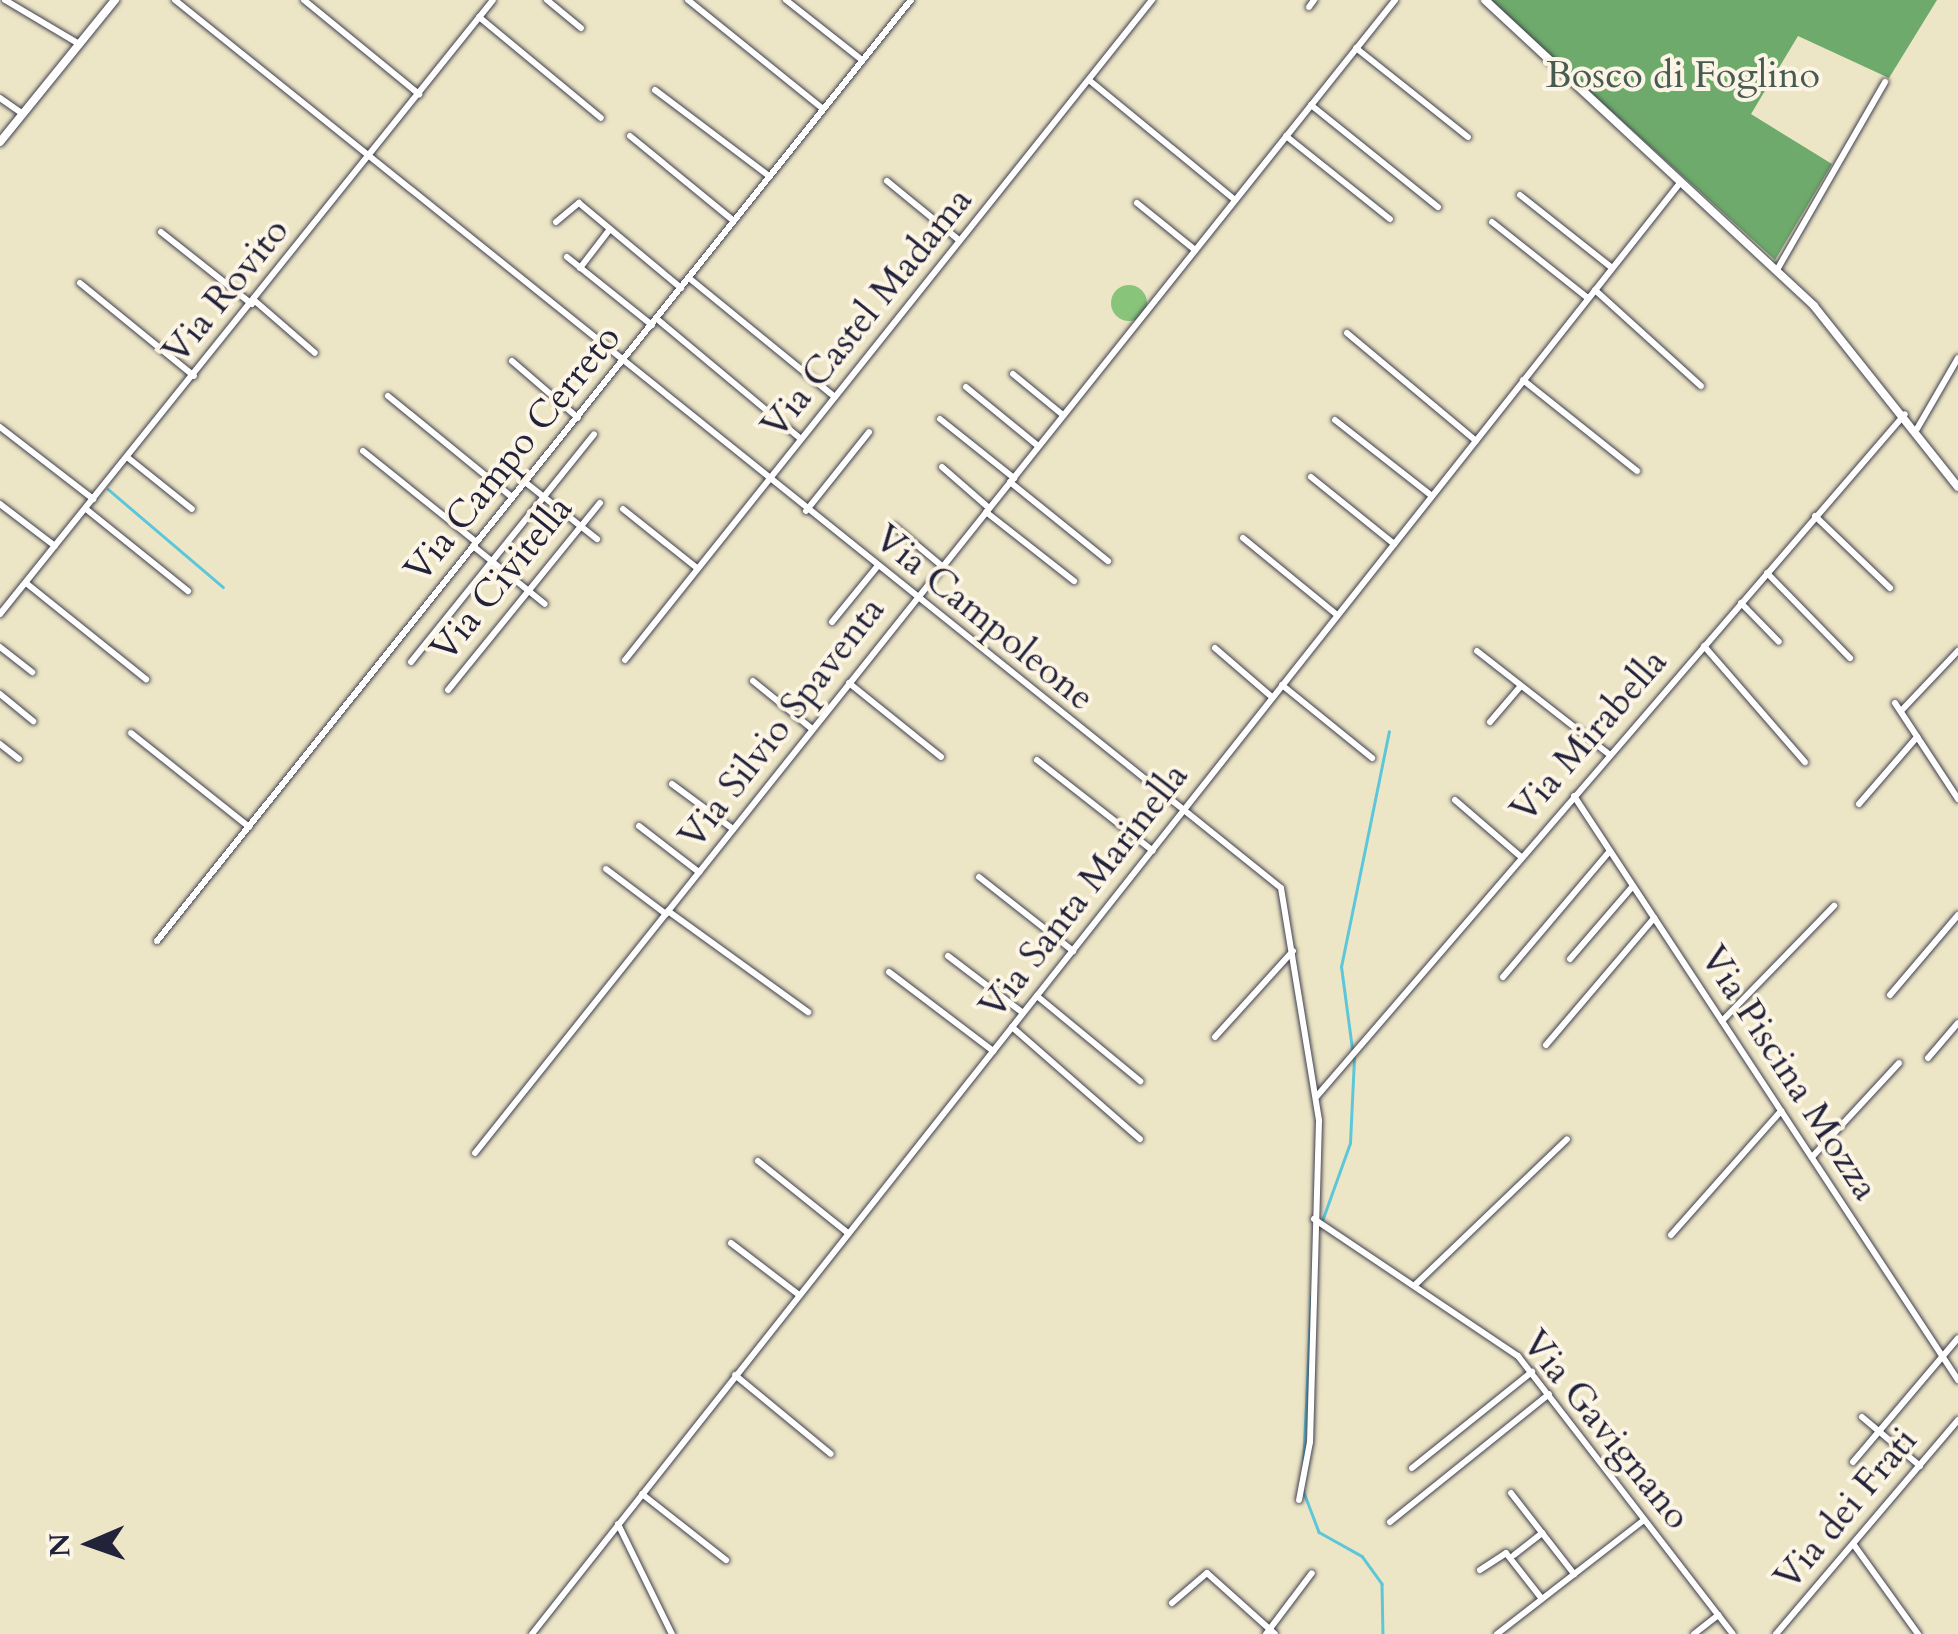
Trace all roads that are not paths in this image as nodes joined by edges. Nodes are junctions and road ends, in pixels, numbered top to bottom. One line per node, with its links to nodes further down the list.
1 (5, 0): 15 (street)
2 (115, 0): 15 (main road)
3 (176, 0): 31 (street, Via Campoleone)
4 (304, 0): 21 (street)
5 (493, 0): 13 (street, Via Rovito)
6 (547, 0): 14 (street)
7 (688, 0): 24 (street)
8 (786, 0): 17 (street)
9 (911, 0): 17 (street, Via Campo Cerreto)
10 (1152, 0): 18 (street, Via Castel Madama)
11 (1395, 0): 16 (street, Via Silvio Spaventa)
12 (1485, 0): 34 (main road)
13 (480, 17): 21 (street, Via Rovito); 26 (street)
14 (581, 28)
15 (79, 44): 25 (main road)
16 (1356, 48): 23 (street, Via Silvio Spaventa); 29 (street)
17 (862, 60): 24 (street, Via Campo Cerreto)
18 (1088, 80): 36 (street); 45 (street, Via Castel Madama)
19 (1885, 82): 50 (street)
20 (655, 90): 32 (street)
21 (418, 94): 31 (street, Via Rovito)
22 (0, 98): 25 (street)
23 (1311, 105): 28 (street, Via Silvio Spaventa); 38 (street)
24 (822, 108): 32 (street, Via Campo Cerreto)
25 (22, 114): 30 (main road)
26 (602, 118)
27 (630, 136): 40 (street)
28 (1286, 136): 36 (street, Via Silvio Spaventa); 39 (street)
29 (1468, 136)
30 (0, 142)
31 (368, 157): 56 (street, Via Rovito); 62 (street, Via Campoleone)
32 (769, 176): 40 (street, Via Campo Cerreto)
33 (887, 181): 45 (street)
34 (1680, 183): 49 (street, Via Santa Marinella); 50 (main road)
35 (1520, 195): 49 (street)
36 (1235, 200): 46 (street, Via Silvio Spaventa)
37 (1137, 203): 46 (street)
38 (1438, 207)
39 (1390, 219)
40 (734, 221): 51 (street, Via Campo Cerreto)
41 (556, 222): 43 (street)
42 (1492, 222): 55 (street)
43 (610, 229): 48 (street); 53 (street)
44 (161, 232): 56 (street)
45 (960, 241): 69 (street, Via Castel Madama)
46 (1195, 250): 71 (street, Via Silvio Spaventa)
47 (567, 257): 48 (street)
48 (580, 268): 57 (street)
49 (1612, 268): 54 (street, Via Santa Marinella)
50 (1777, 270): 70 (main road)
51 (689, 278): 53 (street, Via Campo Cerreto); 69 (street)
52 (80, 284): 64 (street)
53 (682, 288): 57 (street, Via Campo Cerreto)
54 (1595, 290): 55 (street, Via Santa Marinella); 66 (street)
55 (1588, 298): 65 (street, Via Santa Marinella)
56 (253, 303): 59 (street); 64 (street, Via Rovito)
57 (654, 322): 62 (street, Via Campo Cerreto); 79 (street)
58 (1347, 333): 80 (street)
59 (315, 354)
60 (1958, 358): 76 (street)
61 (512, 361): 72 (street)
62 (620, 365): 72 (street, Via Campo Cerreto); 87 (street, Via Campoleone)
63 (1013, 374): 71 (street)
64 (194, 376): 83 (street, Via Rovito)
65 (1524, 380): 80 (street, Via Santa Marinella); 85 (street)
66 (1701, 386)
67 (966, 387): 81 (street)
68 (388, 396): 91 (street)
69 (835, 397): 79 (street, Via Castel Madama)
70 (1905, 414): 76 (main road); 102 (street, Via Mirabella)
71 (1064, 415): 81 (street, Via Silvio Spaventa)
72 (578, 418): 89 (street, Via Campo Cerreto)
73 (940, 419): 88 (street)
74 (1335, 420): 92 (street)
75 (0, 427): 94 (street)
76 (1917, 429): 90 (main road)
77 (869, 432): 101 (street)
78 (594, 434): 93 (street)
79 (801, 439): 87 (street, Via Castel Madama)
80 (1476, 441): 92 (street, Via Santa Marinella)
81 (1038, 447): 88 (street, Via Silvio Spaventa)
82 (362, 451): 107 (street)
83 (127, 457): 94 (street, Via Rovito); 99 (street)
84 (942, 467): 100 (street)
85 (1637, 471)
86 (1311, 477): 108 (street)
87 (767, 480): 101 (street, Via Campoleone); 113 (street, Via Castel Madama)
88 (1012, 480): 100 (street, Via Silvio Spaventa); 111 (street)
89 (524, 482): 91 (street, Via Campo Cerreto); 93 (street)
90 (1958, 487)
91 (512, 496): 107 (street, Via Campo Cerreto)
92 (1432, 496): 108 (street, Via Santa Marinella)
93 (544, 497): 103 (street); 110 (street)
94 (93, 500): 97 (street, Via Rovito)
95 (600, 502): 103 (street, Via Civitella)
96 (0, 504): 109 (street)
97 (86, 508): 109 (street, Via Rovito); 119 (street)
98 (623, 508): 113 (street)
99 (192, 509)
100 (988, 510): 112 (street, Via Silvio Spaventa); 116 (street)
101 (806, 511): 114 (street, Via Campoleone)
102 (1815, 516): 115 (street, Via Mirabella); 118 (street)
103 (580, 526): 106 (street); 120 (street, Via Civitella)
104 (894, 526): 112 (street)
105 (1243, 538): 125 (street)
106 (596, 539)
107 (474, 544): 110 (street); 166 (street, Via Campo Cerreto)
108 (1394, 544): 125 (street, Via Santa Marinella)
109 (56, 546): 117 (street, Via Rovito)
110 (492, 561): 120 (street); 135 (street)
111 (1108, 561)
112 (942, 566): 121 (street, Via Silvio Spaventa)
113 (697, 568): 134 (street, Via Castel Madama)
114 (876, 568): 121 (street, Via Campoleone); 126 (street)
115 (1767, 573): 122 (street, Via Mirabella); 133 (street)
116 (1074, 581)
117 (26, 582): 124 (street, Via Rovito); 137 (street)
118 (1890, 588)
119 (188, 591)
120 (528, 591): 123 (street); 142 (street, Via Civitella)
121 (915, 600): 139 (street, Via Silvio Spaventa); 164 (street, Via Campoleone)
122 (1741, 603): 127 (street); 128 (street, Via Mirabella)
123 (544, 604)
124 (0, 614)
125 (1337, 615): 140 (street, Via Santa Marinella)
126 (832, 622)
127 (1779, 642)
128 (1704, 646): 153 (street, Via Mirabella); 158 (street)
129 (0, 647): 136 (street)
130 (1215, 648): 144 (street)
131 (1477, 651): 141 (street)
132 (1958, 651): 146 (street)
133 (1850, 658)
134 (625, 660)
135 (411, 662)
136 (32, 672)
137 (146, 679)
138 (754, 682): 149 (street)
139 (849, 682): 149 (street, Via Silvio Spaventa); 154 (street)
140 (1282, 686): 144 (street, Via Santa Marinella); 155 (street)
141 (1520, 687): 148 (street); 153 (street)
142 (448, 690)
143 (0, 694): 147 (street)
144 (1272, 698): 164 (street, Via Santa Marinella)
145 (1895, 703): 146 (street)
146 (1901, 711): 151 (street)
147 (32, 722)
148 (1490, 722)
149 (812, 729): 167 (street, Via Silvio Spaventa)
150 (131, 733): 166 (street)
151 (1918, 736): 161 (street); 163 (street)
152 (0, 744): 156 (street)
153 (1610, 755): 160 (street, Via Mirabella)
154 (941, 757)
155 (1372, 758)
156 (19, 759)
157 (1037, 760): 168 (street)
158 (1805, 762)
159 (672, 784): 167 (street)
160 (1574, 796): 169 (street, Via Piscina Mozza); 170 (street, Via Mirabella)
161 (1958, 799)
162 (1455, 800): 170 (street)
163 (1859, 804)
164 (1183, 812): 168 (street, Via Santa Marinella); 180 (street, Via Campoleone)
165 (638, 826): 172 (street)
166 (248, 827): 179 (street, Via Campo Cerreto)
167 (733, 829): 172 (street, Via Silvio Spaventa)
168 (1153, 851): 181 (street, Via Santa Marinella)
169 (1610, 851): 174 (street, Via Piscina Mozza); 185 (street)
170 (1520, 856): 199 (street, Via Mirabella)
171 (606, 870): 176 (street)
172 (699, 872): 176 (street, Via Silvio Spaventa)
173 (979, 876): 181 (street)
174 (1633, 886): 178 (street, Via Piscina Mozza); 183 (street)
175 (1834, 906): 190 (street)
176 (667, 912): 188 (street); 203 (street, Via Silvio Spaventa)
177 (1958, 915): 186 (street)
178 (1654, 918): 190 (street, Via Piscina Mozza); 194 (street)
179 (157, 941)
180 (1294, 950): 193 (street); 199 (street, Via Campoleone)
181 (1073, 951): 187 (street, Via Santa Marinella)
182 (948, 956): 189 (street)
183 (1570, 959)
184 (889, 972): 195 (street)
185 (1503, 977)
186 (1890, 995)
187 (1037, 996): 189 (street, Via Santa Marinella); 198 (street)
188 (808, 1012)
189 (1023, 1013): 192 (street, Via Santa Marinella)
190 (1722, 1021): 200 (street, Via Piscina Mozza)
191 (1958, 1023): 196 (street)
192 (1012, 1027): 195 (street, Via Santa Marinella); 202 (street)
193 (1215, 1037)
194 (1546, 1045)
195 (993, 1051): 207 (street, Via Santa Marinella)
196 (1928, 1058)
197 (1899, 1062): 204 (street)
198 (1140, 1081)
199 (1316, 1096): 206 (street, Via Campoleone)
200 (1782, 1111): 204 (street, Via Piscina Mozza); 208 (street)
201 (1566, 1139): 210 (street)
202 (1140, 1140)
203 (475, 1152)
204 (1812, 1157): 213 (street, Via Piscina Mozza)
205 (758, 1161): 207 (street)
206 (1314, 1219): 210 (street, Via Gavignano); 227 (street, Via Campoleone)
207 (848, 1233): 211 (street, Via Santa Marinella)
208 (1672, 1235)
209 (731, 1243): 211 (street)
210 (1416, 1284): 214 (street, Via Gavignano)
211 (799, 1295): 215 (street, Via Santa Marinella)
212 (1958, 1338): 213 (street)
213 (1943, 1356): 216 (street, Via Piscina Mozza); 220 (street)
214 (1532, 1372): 217 (street, Via Gavignano); 224 (street)
215 (735, 1376): 221 (street); 226 (street, Via Santa Marinella)
216 (1958, 1380)
217 (1549, 1394): 228 (street, Via Gavignano); 229 (street)
218 (1862, 1417): 220 (street)
219 (1958, 1420): 223 (street, Via dei Frati)
220 (1880, 1432): 222 (street); 223 (street)
221 (831, 1454)
222 (1854, 1462)
223 (1920, 1466): 232 (street, Via dei Frati)
224 (1412, 1468)
225 (1511, 1493): 231 (street)
226 (642, 1494): 230 (street, Via Santa Marinella); 234 (street)
227 (1299, 1500)
228 (1644, 1520): 237 (street); 240 (street, Via Gavignano)
229 (1390, 1522)
230 (618, 1524): 242 (street, Via Santa Marinella); 243 (street)
231 (1542, 1533): 233 (street); 237 (street)
232 (1854, 1544): 247 (street, Via dei Frati); 248 (street)
233 (1514, 1555)
234 (726, 1560)
235 (1480, 1570): 238 (street)
236 (1312, 1573): 241 (street)
237 (1574, 1574): 238 (street)
238 (1542, 1599): 244 (street)
239 (1172, 1603): 241 (street)
240 (1718, 1615): 245 (street); 246 (street, Via Gavignano)
241 (1270, 1632)
242 (532, 1634)
243 (672, 1634)
244 (1497, 1634)
245 (1694, 1634)
246 (1733, 1634)
247 (1776, 1634)
248 (1918, 1634)

